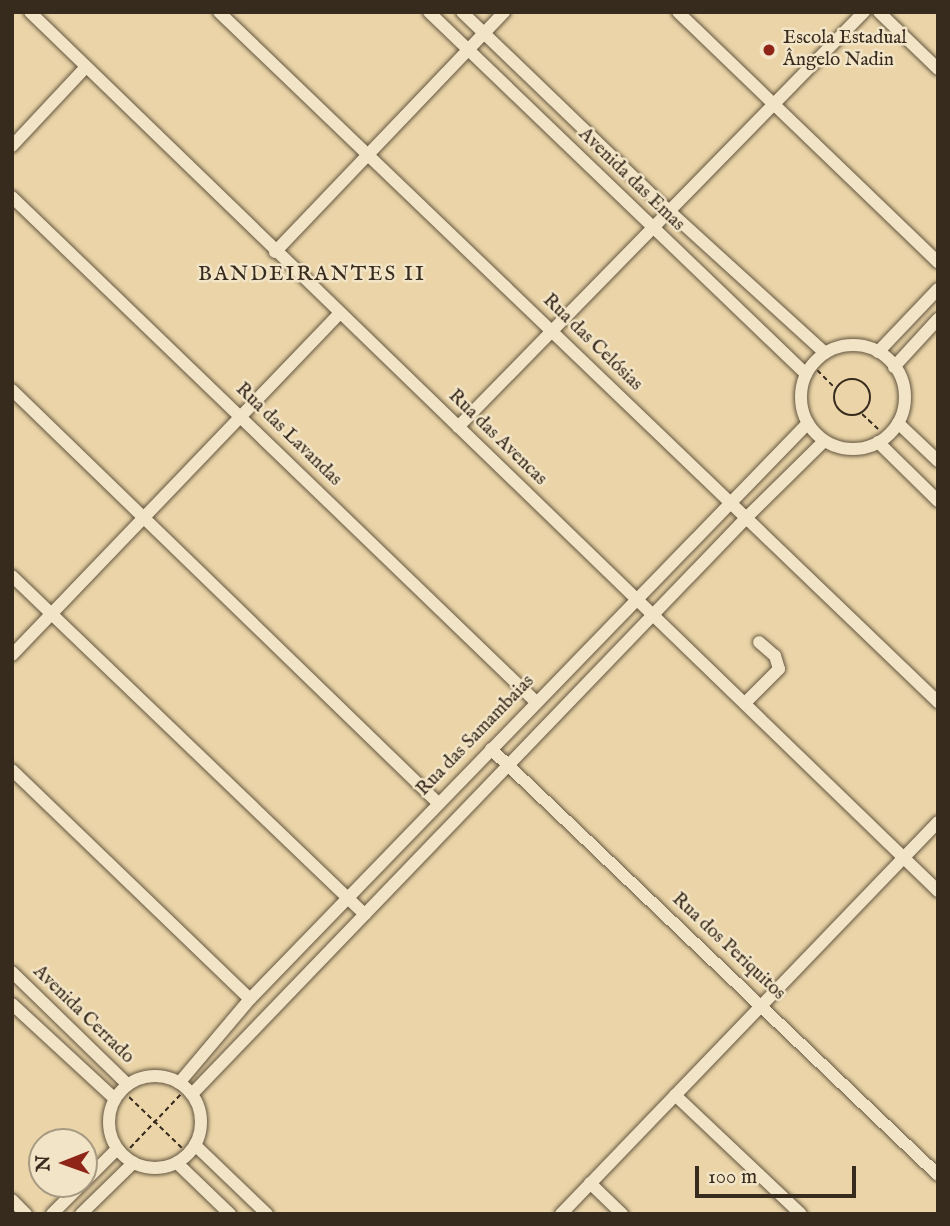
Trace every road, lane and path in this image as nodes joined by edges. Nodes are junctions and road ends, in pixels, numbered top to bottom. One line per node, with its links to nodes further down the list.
1 (30, 12): 11 (street, Rua das Avencas)
2 (219, 12): 15 (street, Rua das Celósias)
3 (429, 12): 10 (street, Avenida das Emas)
4 (462, 12): 9 (street, Avenida das Emas)
5 (504, 12): 9 (street)
6 (678, 12): 13 (street)
7 (864, 12): 13 (street)
8 (879, 12): 12 (street)
9 (484, 33): 10 (street); 17 (street, Avenida das Emas)
10 (468, 50): 15 (street); 18 (street, Avenida das Emas)
11 (85, 68): 14 (street); 19 (street, Rua das Avencas)
12 (938, 69)
13 (774, 104): 17 (street); 20 (street)
14 (12, 146)
15 (368, 156): 19 (street); 24 (street, Rua das Celósias)
16 (12, 197): 31 (street, Rua das Lavandas)
17 (669, 211): 18 (street); 26 (street, Avenida das Emas)
18 (653, 228): 24 (street); 28 (street, Avenida das Emas)
19 (275, 252): 22 (street, Rua das Avencas)
20 (938, 262)
21 (938, 289): 25 (street)
22 (340, 313): 31 (street); 34 (street, Rua das Avencas)
23 (938, 319): 27 (street)
24 (552, 331): 34 (street); 38 (street, Rua das Celósias)
25 (878, 352): 26 (street); 27 (street)
26 (825, 353): 28 (street)
27 (894, 367): 32 (street)
28 (806, 374): 33 (street)
29 (12, 390): 40 (street)
30 (870, 399): 30 (path)
31 (242, 418): 40 (street); 48 (street, Rua das Lavandas)
32 (898, 422): 36 (street); 37 (street)
33 (808, 423): 35 (street); 38 (street, Rua das Samambaias)
34 (458, 427): 43 (street, Rua das Avencas)
35 (824, 441): 36 (street); 41 (street)
36 (878, 442): 39 (street)
37 (938, 461)
38 (729, 501): 41 (street, Rua das Celósias); 43 (street, Rua das Samambaias)
39 (938, 501)
40 (145, 517): 44 (street); 54 (street)
41 (747, 517): 45 (street); 49 (street, Rua das Celósias)
42 (12, 576): 44 (street)
43 (636, 598): 45 (street, Rua das Avencas); 48 (street, Rua das Samambaias)
44 (52, 614): 47 (street); 58 (street)
45 (654, 615): 50 (street, Rua das Avencas); 52 (street)
46 (759, 642): 50 (street)
47 (12, 656)
48 (536, 702): 51 (street, Rua das Samambaias)
49 (938, 702)
50 (745, 703): 56 (street, Rua das Avencas)
51 (491, 749): 52 (street, Rua dos Periquitos); 54 (street, Rua das Samambaias)
52 (509, 766): 59 (street); 63 (street, Rua dos Periquitos)
53 (12, 771): 61 (street)
54 (438, 803): 58 (street, Rua das Samambaias)
55 (938, 822): 56 (street)
56 (905, 856): 57 (street, Rua das Avencas); 63 (street)
57 (938, 891)
58 (348, 897): 59 (street); 61 (street, Rua das Samambaias)
59 (365, 915): 64 (street)
60 (12, 972): 65 (street, Avenida Cerrado)
61 (250, 999): 64 (street, Rua das Samambaias)
62 (12, 1004): 65 (street, Avenida Cerrado)
63 (761, 1005): 66 (street); 72 (street, Rua dos Periquitos)
64 (186, 1088): 65 (street); 67 (path); 68 (street)
65 (121, 1091): 67 (path); 69 (street)
66 (675, 1095): 73 (street); 83 (street)
67 (154, 1122): 68 (path); 69 (path)
68 (192, 1150): 70 (street); 80 (street)
69 (124, 1156): 70 (street); 71 (street); 78 (street)
70 (177, 1163): 79 (street)
71 (98, 1173)
72 (938, 1175)
73 (590, 1183): 81 (street); 82 (street)
74 (68, 1198): 77 (street)
75 (12, 1200): 76 (street)
76 (26, 1214)
77 (52, 1214)
78 (81, 1214)
79 (230, 1214)
80 (267, 1214)
81 (561, 1214)
82 (622, 1214)
83 (801, 1214)

